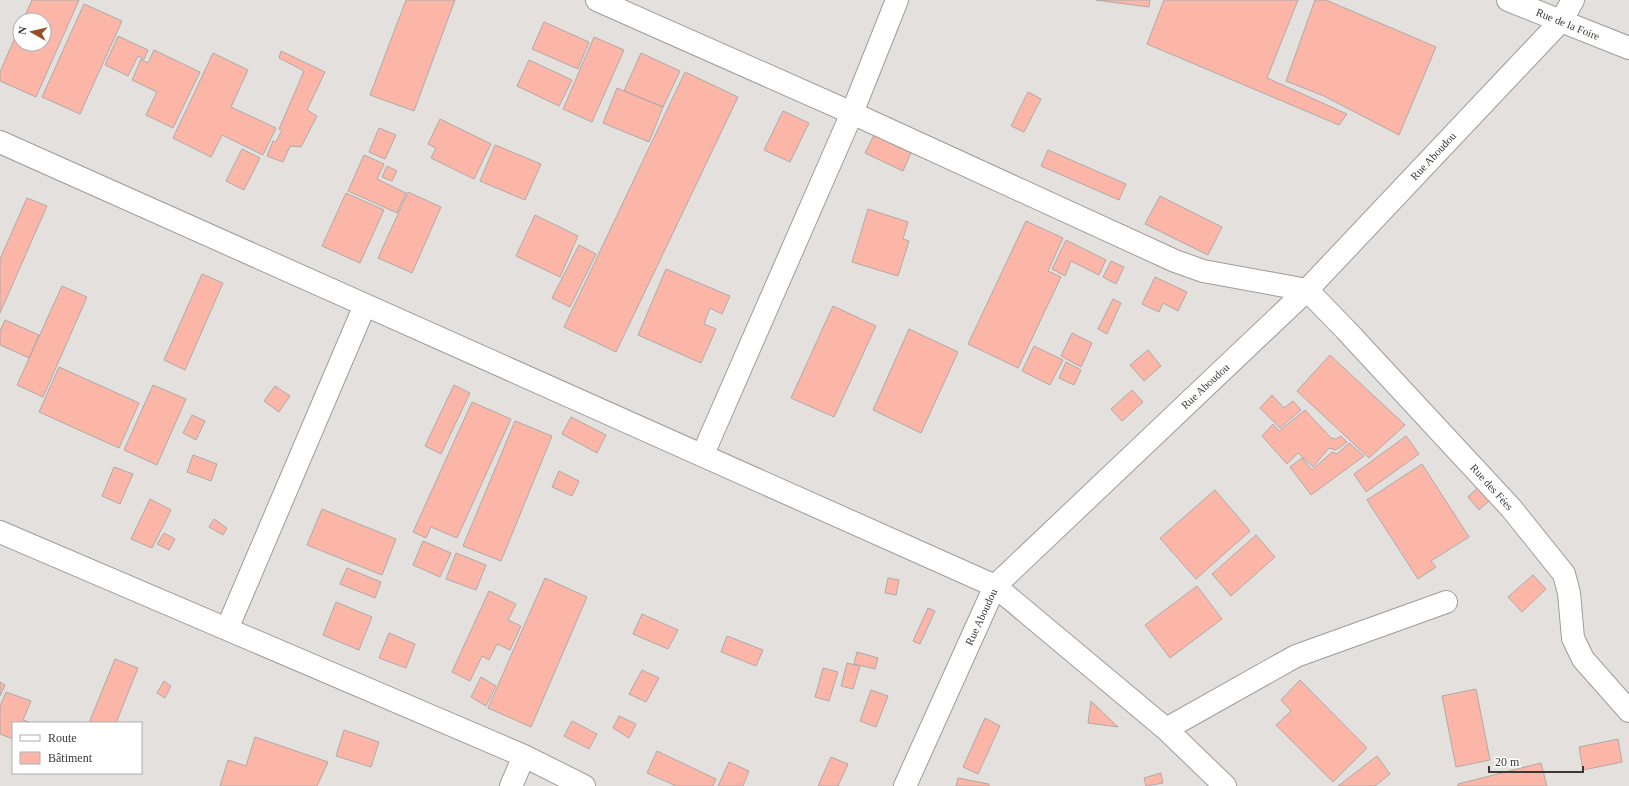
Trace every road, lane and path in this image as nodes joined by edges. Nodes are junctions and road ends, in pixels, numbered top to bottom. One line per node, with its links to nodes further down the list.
1 (597, 0): 7 (street)
2 (897, 0): 7 (street)
3 (1508, 0): 5 (street, Rue de la Foire)
4 (1572, 0): 5 (street, Rue Aboudou)
5 (1561, 21): 6 (street, Rue de la Foire); 9 (street, Rue Aboudou)
6 (1629, 48)
7 (852, 113): 9 (street); 11 (street)
8 (0, 142): 10 (street)
9 (1306, 290): 13 (street, Rue Aboudou); 16 (street, Rue des Fées)
10 (365, 305): 11 (street); 15 (street)
11 (703, 454): 13 (street)
12 (0, 532): 15 (street)
13 (995, 586): 17 (street); 21 (street, Rue Aboudou)
14 (1446, 602): 17 (street)
15 (227, 629): 18 (street)
16 (1629, 710)
17 (1166, 729): 22 (street)
18 (524, 756): 19 (street); 20 (street)
19 (511, 786)
20 (584, 786)
21 (905, 786)
22 (1225, 786)

